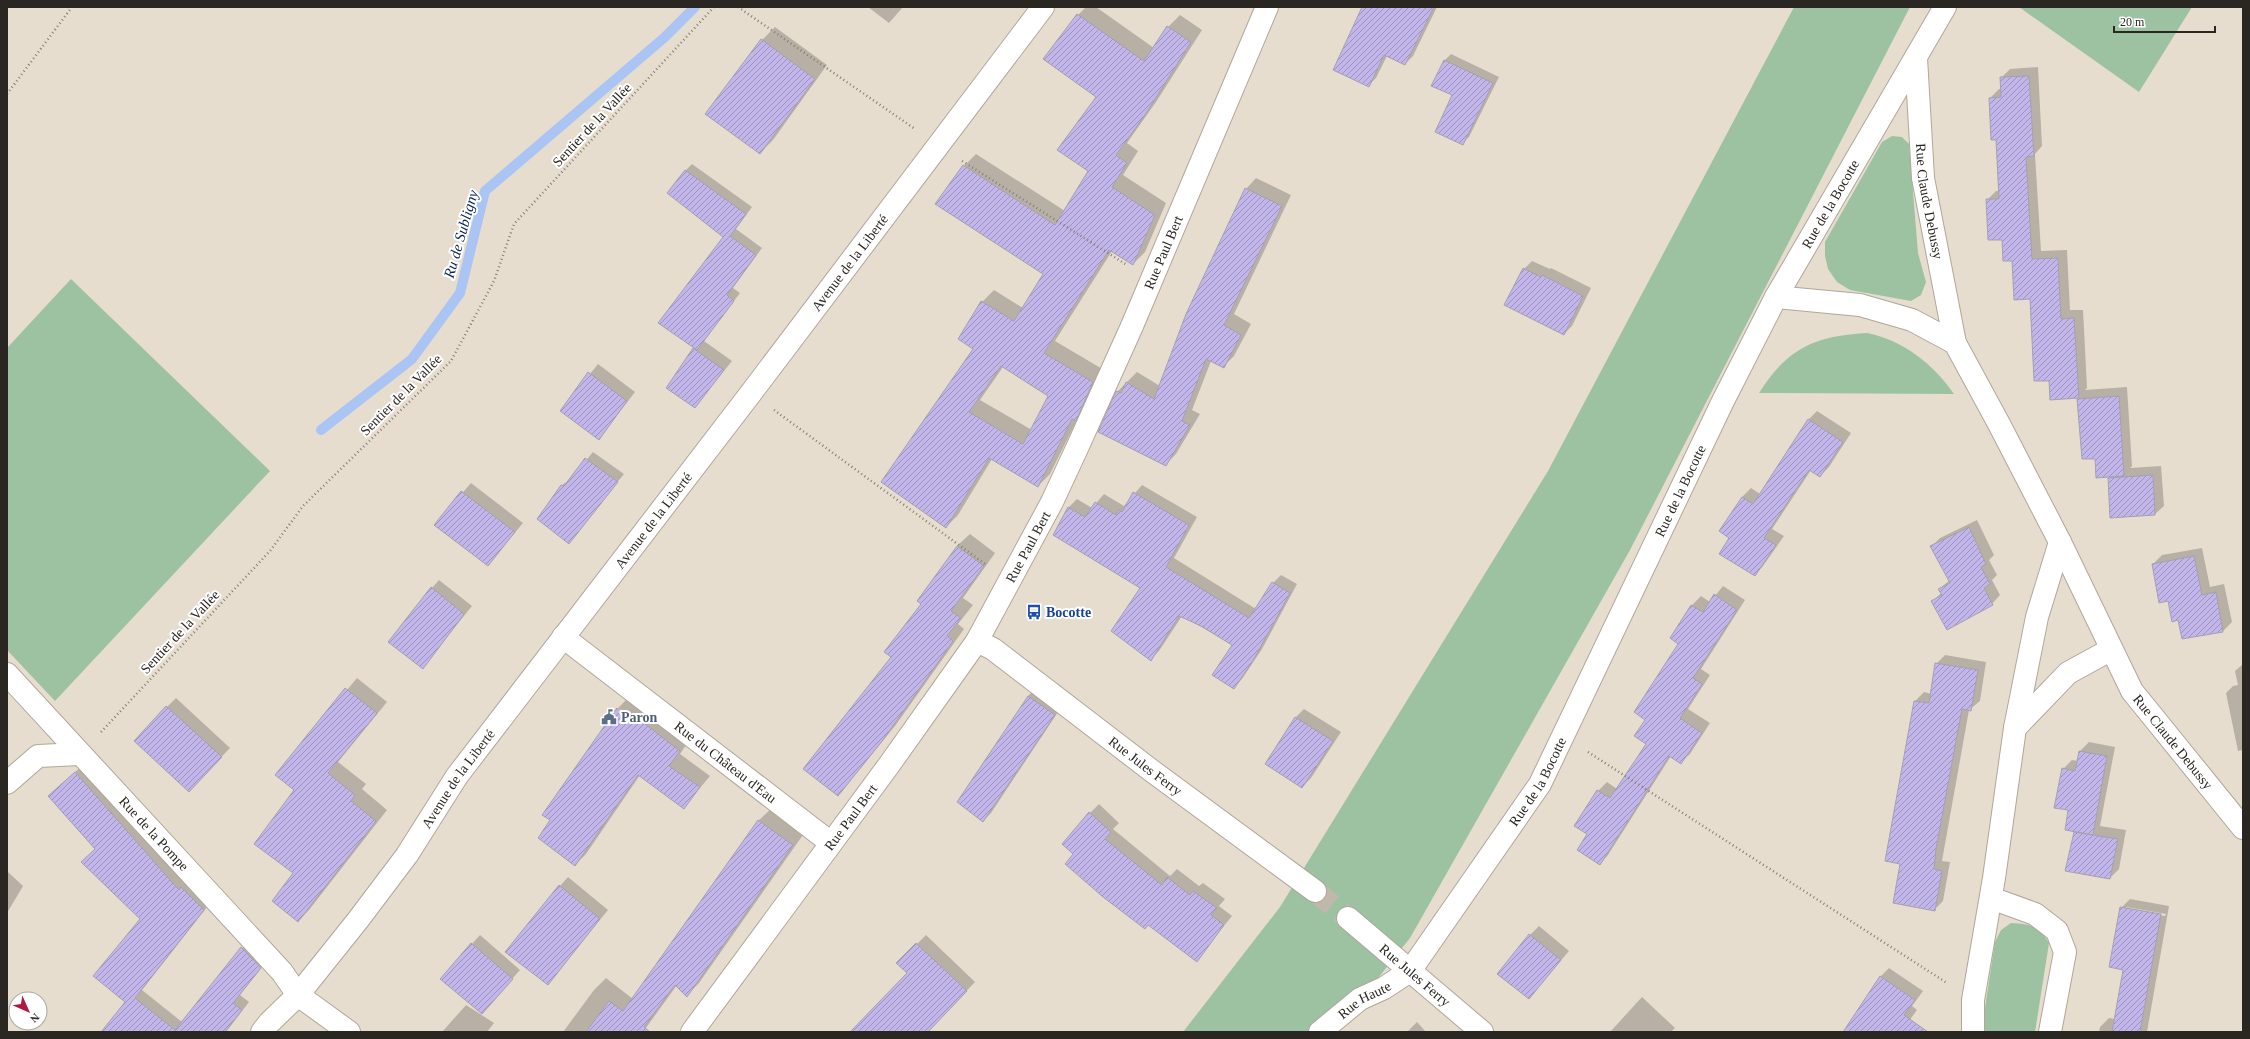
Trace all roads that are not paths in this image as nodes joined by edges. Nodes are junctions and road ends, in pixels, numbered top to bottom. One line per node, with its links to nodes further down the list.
1 (1043, 7): 8 (street, Avenue de la Liberté)
2 (1267, 7): 9 (street, Rue Paul Bert)
3 (1945, 7): 4 (street, Rue de la Bocotte)
4 (1916, 58): 5 (street, Rue de la Bocotte); 6 (street, Rue Claude Debussy)
5 (1776, 297): 6 (street); 20 (street, Rue de la Bocotte)
6 (1955, 343): 7 (street, Rue Claude Debussy)
7 (2060, 542): 10 (street, Rue Claude Debussy); 12 (street)
8 (563, 637): 16 (street, Rue du Château d'Eau); 21 (street, Avenue de la Liberté)
9 (976, 641): 16 (street, Rue Paul Bert); 17 (street, Rue Jules Ferry)
10 (2110, 650): 12 (street); 15 (street, Rue Claude Debussy)
11 (7, 674): 13 (street, Rue de la Pompe)
12 (2015, 728): 18 (street)
13 (80, 754): 14 (street); 21 (street, Rue de la Pompe)
14 (7, 783)
15 (2243, 828)
16 (831, 843): 24 (street, Rue Paul Bert)
17 (1315, 891)
18 (1991, 898): 27 (street); 28 (street)
19 (1348, 918): 20 (street, Rue Jules Ferry)
20 (1410, 971): 25 (street, Rue Haute); 26 (street, Rue Jules Ferry)
21 (298, 995): 22 (street, Avenue de la Liberté); 23 (street, Rue de la Pompe)
22 (262, 1032)
23 (349, 1032)
24 (692, 1032)
25 (1320, 1032)
26 (1482, 1032)
27 (1973, 1032)
28 (2050, 1032)

